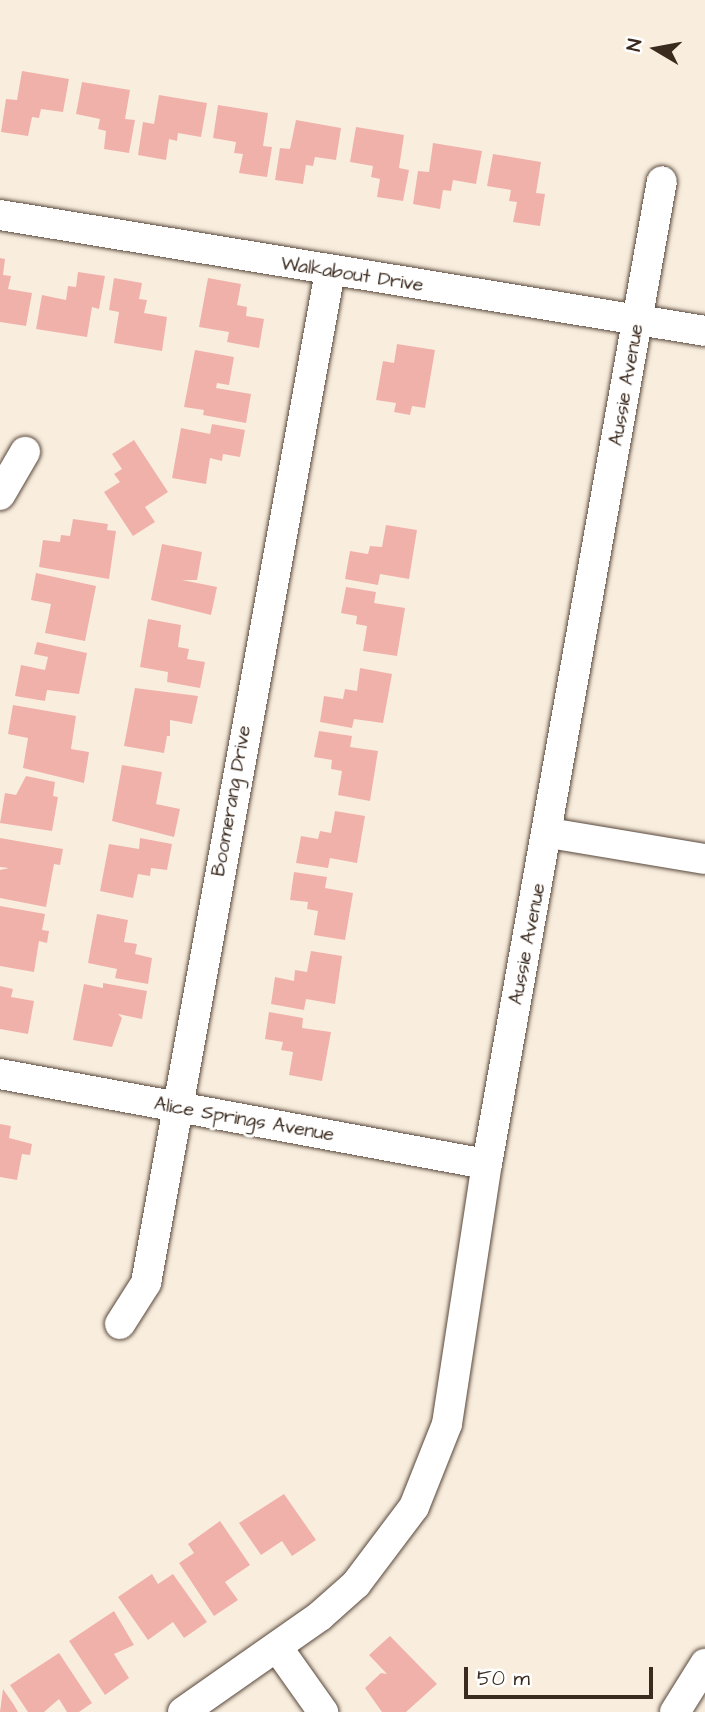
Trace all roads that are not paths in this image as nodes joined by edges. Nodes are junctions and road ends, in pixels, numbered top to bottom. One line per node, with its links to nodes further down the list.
1 (662, 181): 4 (street, Aussie Avenue)
2 (0, 215): 3 (street, Walkabout Drive)
3 (330, 272): 4 (street, Walkabout Drive); 11 (street, Boomerang Drive)
4 (638, 321): 5 (street, Walkabout Drive); 8 (street, Aussie Avenue)
5 (705, 331)
6 (25, 452): 7 (street)
7 (0, 495)
8 (549, 833): 9 (street); 12 (street, Aussie Avenue)
9 (705, 859)
10 (0, 1074): 11 (street, Alice Springs Avenue)
11 (175, 1108): 12 (street, Alice Springs Avenue); 13 (street, Boomerang Drive)
12 (487, 1164): 14 (street, Aussie Avenue)
13 (120, 1324)
14 (277, 1647): 16 (street, Aussie Avenue); 17 (street)
15 (705, 1664): 18 (street)
16 (183, 1712)
17 (323, 1712)
18 (675, 1712)

